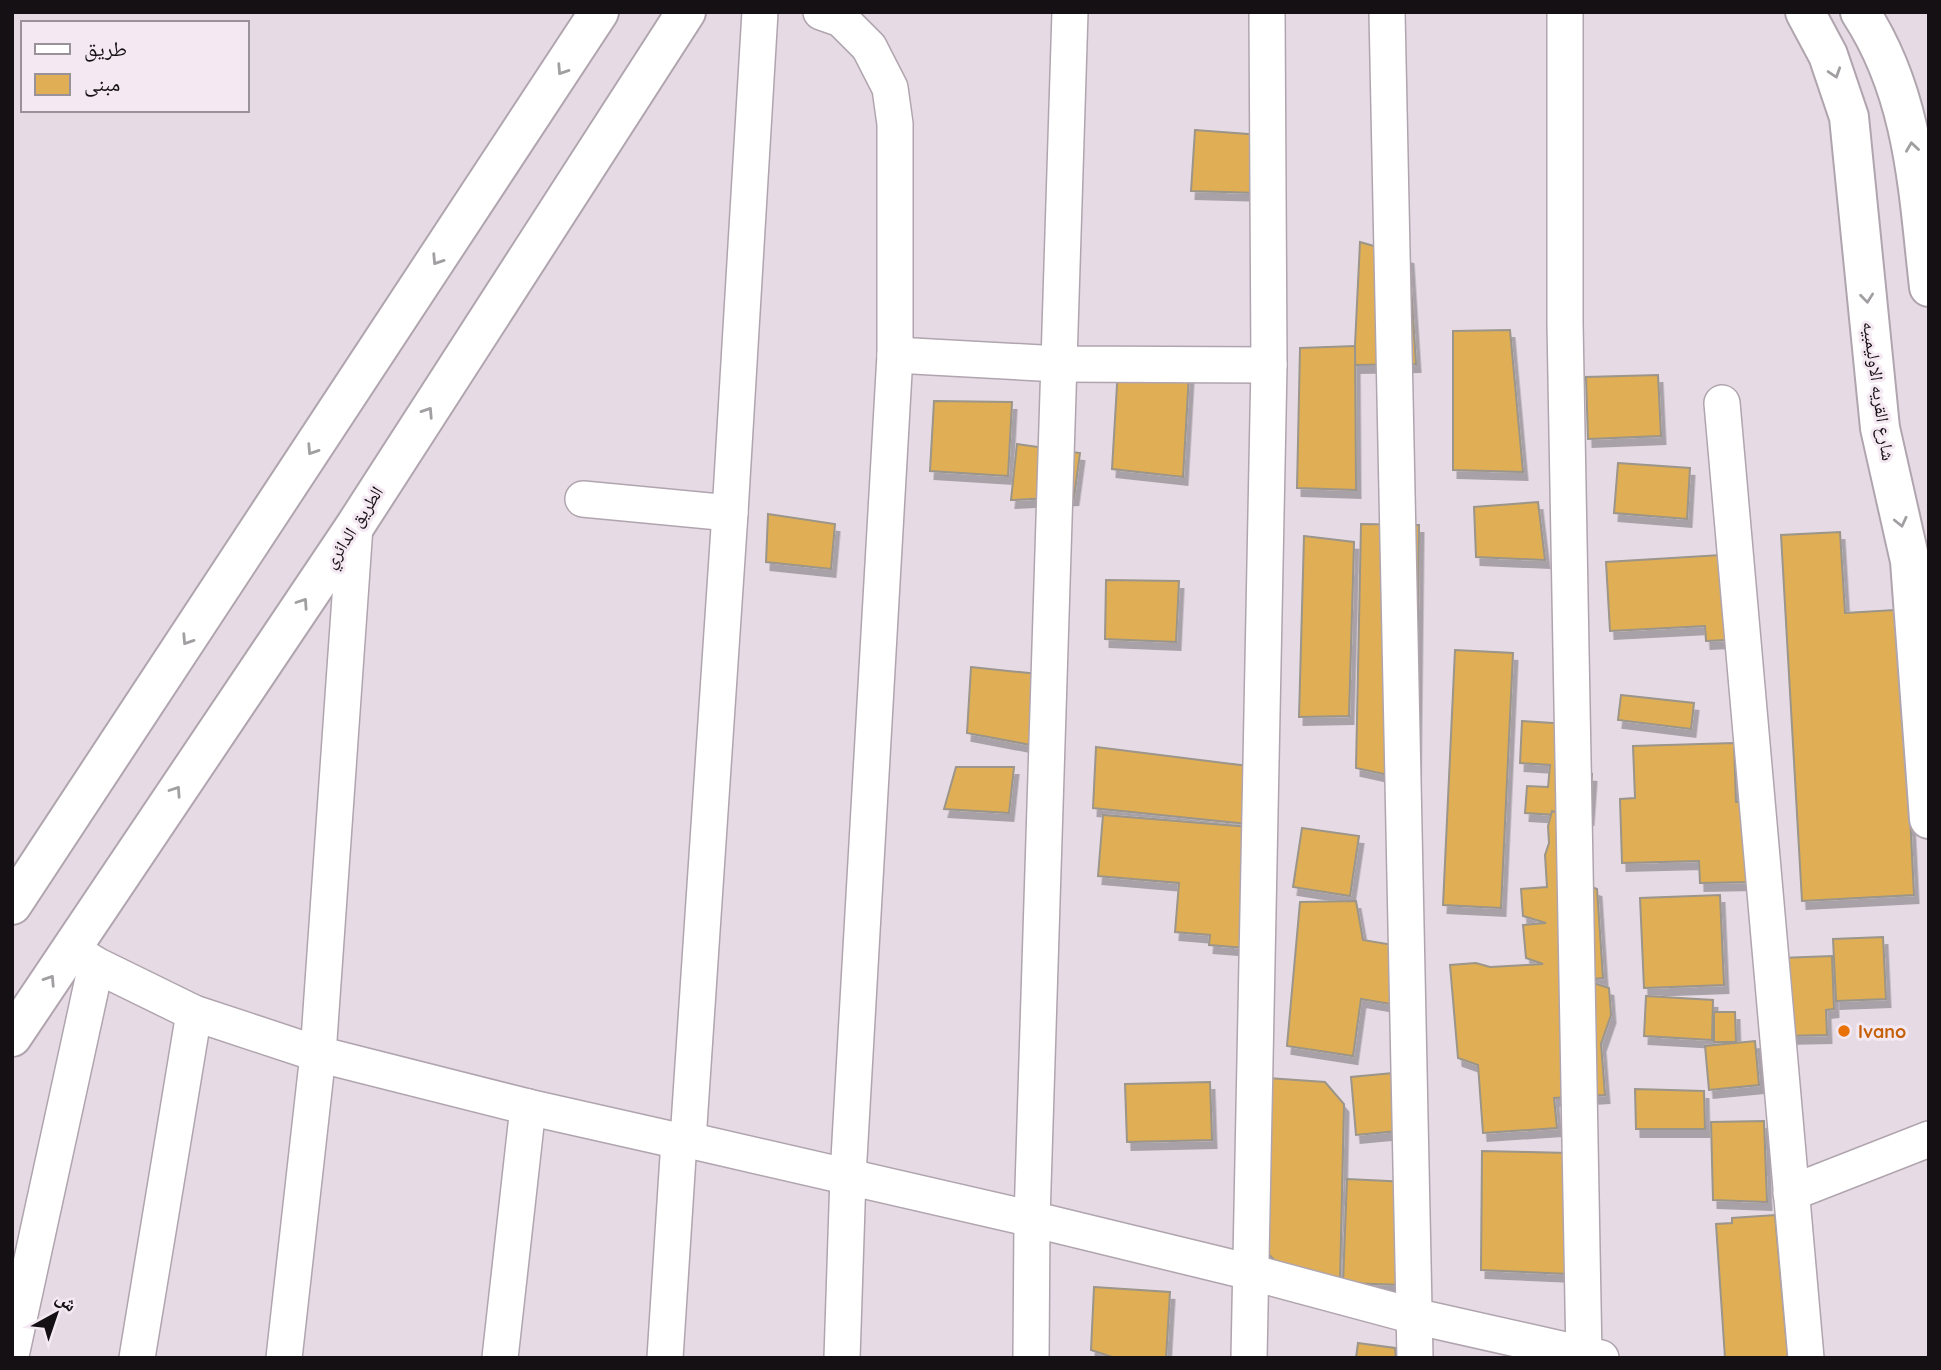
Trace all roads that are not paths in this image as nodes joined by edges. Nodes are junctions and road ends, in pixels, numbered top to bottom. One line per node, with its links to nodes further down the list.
1 (599, 12): 22 (main road, one-way to 22)
2 (686, 12): 20 (main road, الطريق الدائري, one-way to 2)
3 (760, 12): 19 (street)
4 (821, 12): 14 (street)
5 (1070, 12): 15 (street)
6 (1267, 12): 16 (street)
7 (1387, 12): 34 (street)
8 (1565, 12): 36 (street)
9 (1805, 12): 12 (main road, شارع القريه الاوليمبيه, one-way to 12)
10 (1860, 12): 11 (main road)
11 (1901, 100): 12 (main road); 13 (main road, one-way to 11)
12 (1849, 117): 21 (main road, شارع القريه الاوليمبيه, one-way to 21)
13 (1929, 288)
14 (895, 355): 15 (street); 30 (street)
15 (1059, 364): 16 (street); 32 (street)
16 (1269, 365): 33 (street)
17 (1722, 403): 31 (street)
18 (583, 499): 19 (street)
19 (730, 513): 29 (street)
20 (355, 526): 23 (main road, الطريق الدائري, one-way to 20); 26 (street)
21 (1929, 820)
22 (12, 905)
23 (83, 957): 24 (street); 25 (main road, الطريق الدائري, one-way to 23); 35 (street)
24 (194, 1013): 26 (street); 37 (street)
25 (12, 1037)
26 (318, 1054): 27 (street); 38 (street)
27 (528, 1107): 29 (street); 39 (street)
28 (1929, 1139): 31 (street)
29 (684, 1140): 30 (street); 40 (street)
30 (848, 1176): 32 (street); 41 (street)
31 (1791, 1194): 45 (street)
32 (1032, 1219): 33 (street); 42 (street)
33 (1250, 1272): 34 (street); 43 (street)
34 (1414, 1316): 36 (street); 44 (street)
35 (12, 1351)
36 (1589, 1356)
37 (137, 1358)
38 (284, 1358)
39 (500, 1358)
40 (665, 1358)
41 (842, 1358)
42 (1031, 1358)
43 (1249, 1358)
44 (1415, 1358)
45 (1806, 1358)

